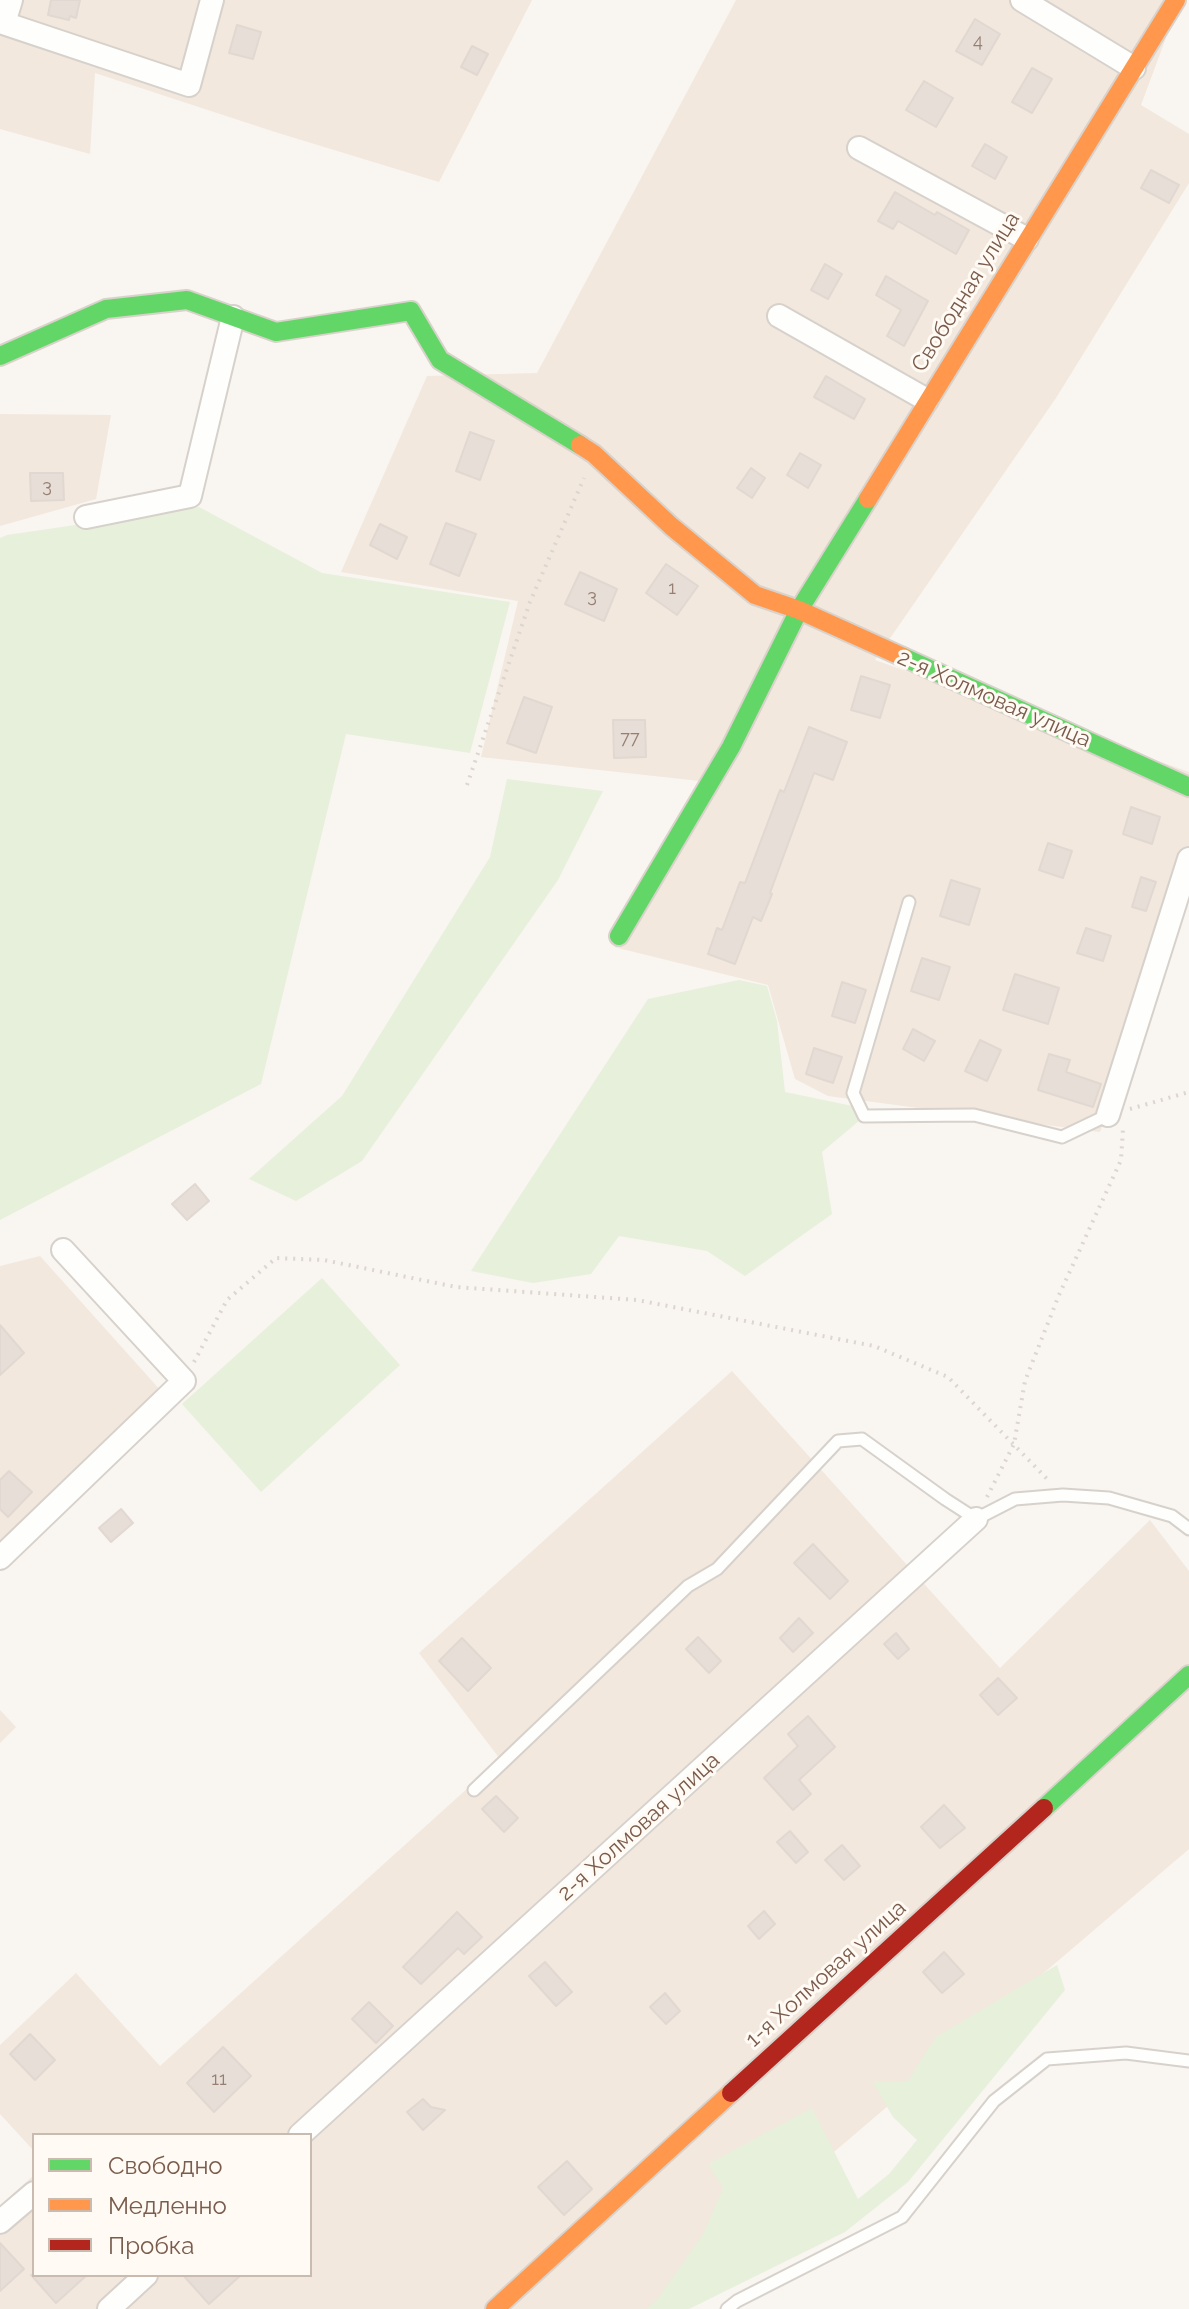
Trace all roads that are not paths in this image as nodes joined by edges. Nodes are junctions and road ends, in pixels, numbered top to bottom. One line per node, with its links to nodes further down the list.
1 (11, 0): 5 (street)
2 (212, 0): 5 (street)
3 (1022, 0): 6 (street)
4 (1176, 0): 6 (street, Свободная улица)
5 (2, 23)
6 (1134, 68): 8 (street, Свободная улица)
7 (859, 148): 8 (street)
8 (1027, 239): 12 (street, Свободная улица)
9 (779, 316): 12 (street)
10 (233, 317): 11 (street); 13 (street); 14 (street, 2-я Холмовая улица)
11 (0, 356)
12 (927, 400): 14 (street, Свободная улица)
13 (86, 517)
14 (799, 610): 15 (street, 2-я Холмовая улица); 18 (street, Свободная улица)
15 (1189, 787)
16 (1189, 859): 19 (street)
17 (909, 902): 19 (lane)
18 (619, 936)
19 (1116, 1113)
20 (63, 1250): 23 (street)
21 (976, 1519): 22 (lane); 25 (lane); 27 (street, 2-я Холмовая улица)
22 (1189, 1529)
23 (0, 1558)
24 (1189, 1675): 32 (street, 1-я Холмовая улица)
25 (474, 1790)
26 (1189, 2061): 33 (lane)
27 (302, 2133)
28 (32, 2195): 29 (street)
29 (0, 2222)
30 (144, 2277): 31 (street)
31 (109, 2309)
32 (495, 2309)
33 (727, 2309)

